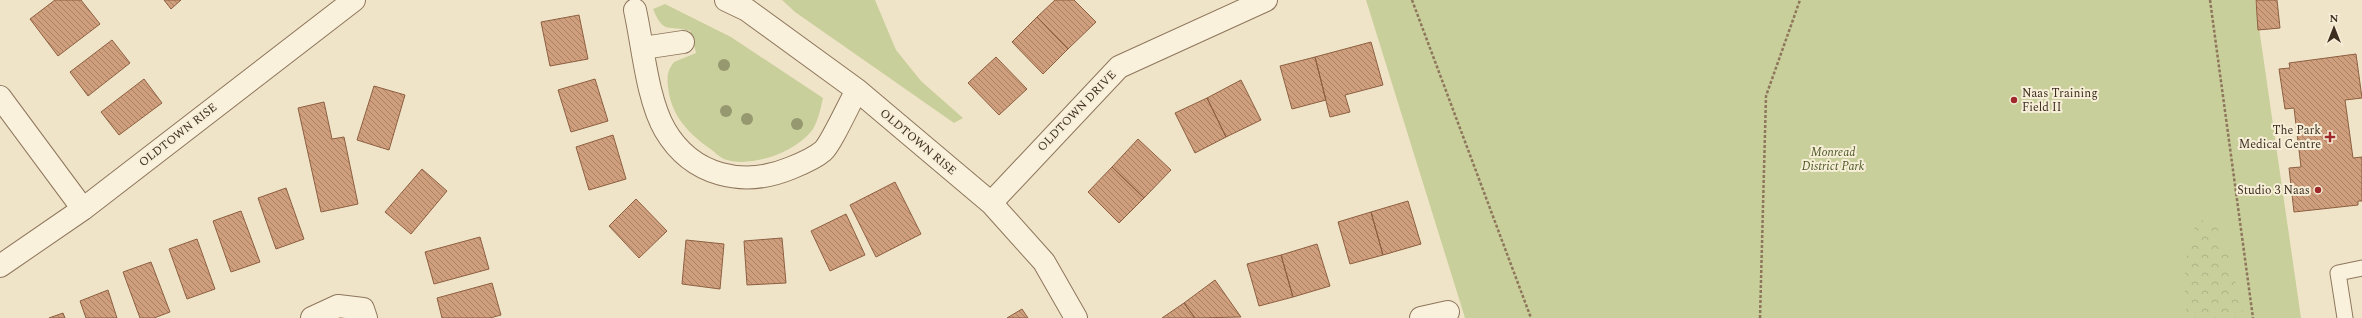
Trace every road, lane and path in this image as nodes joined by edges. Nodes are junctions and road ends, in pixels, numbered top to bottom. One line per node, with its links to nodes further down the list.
1 (354, 0): 14 (street, OLDTOWN RISE)
2 (726, 0): 7 (street, OLDTOWN RISE)
3 (1266, 0): 13 (street, OLDTOWN DRIVE)
4 (1412, 0): 22 (path)
5 (1800, 0): 23 (path)
6 (2210, 0): 24 (path)
7 (750, 5): 11 (street, OLDTOWN RISE)
8 (635, 10): 10 (street)
9 (683, 42): 10 (street)
10 (643, 48): 11 (street)
11 (857, 90): 13 (street, OLDTOWN RISE)
12 (0, 97): 14 (street)
13 (991, 203): 20 (street, OLDTOWN RISE)
14 (83, 208): 15 (street, OLDTOWN RISE)
15 (0, 266)
16 (2362, 268): 25 (lane)
17 (1448, 312): 21 (street)
18 (312, 318): 19 (street)
19 (366, 318)
20 (1076, 318)
21 (1421, 318)
22 (1531, 318)
23 (1760, 318)
24 (2253, 318)
25 (2345, 318)

